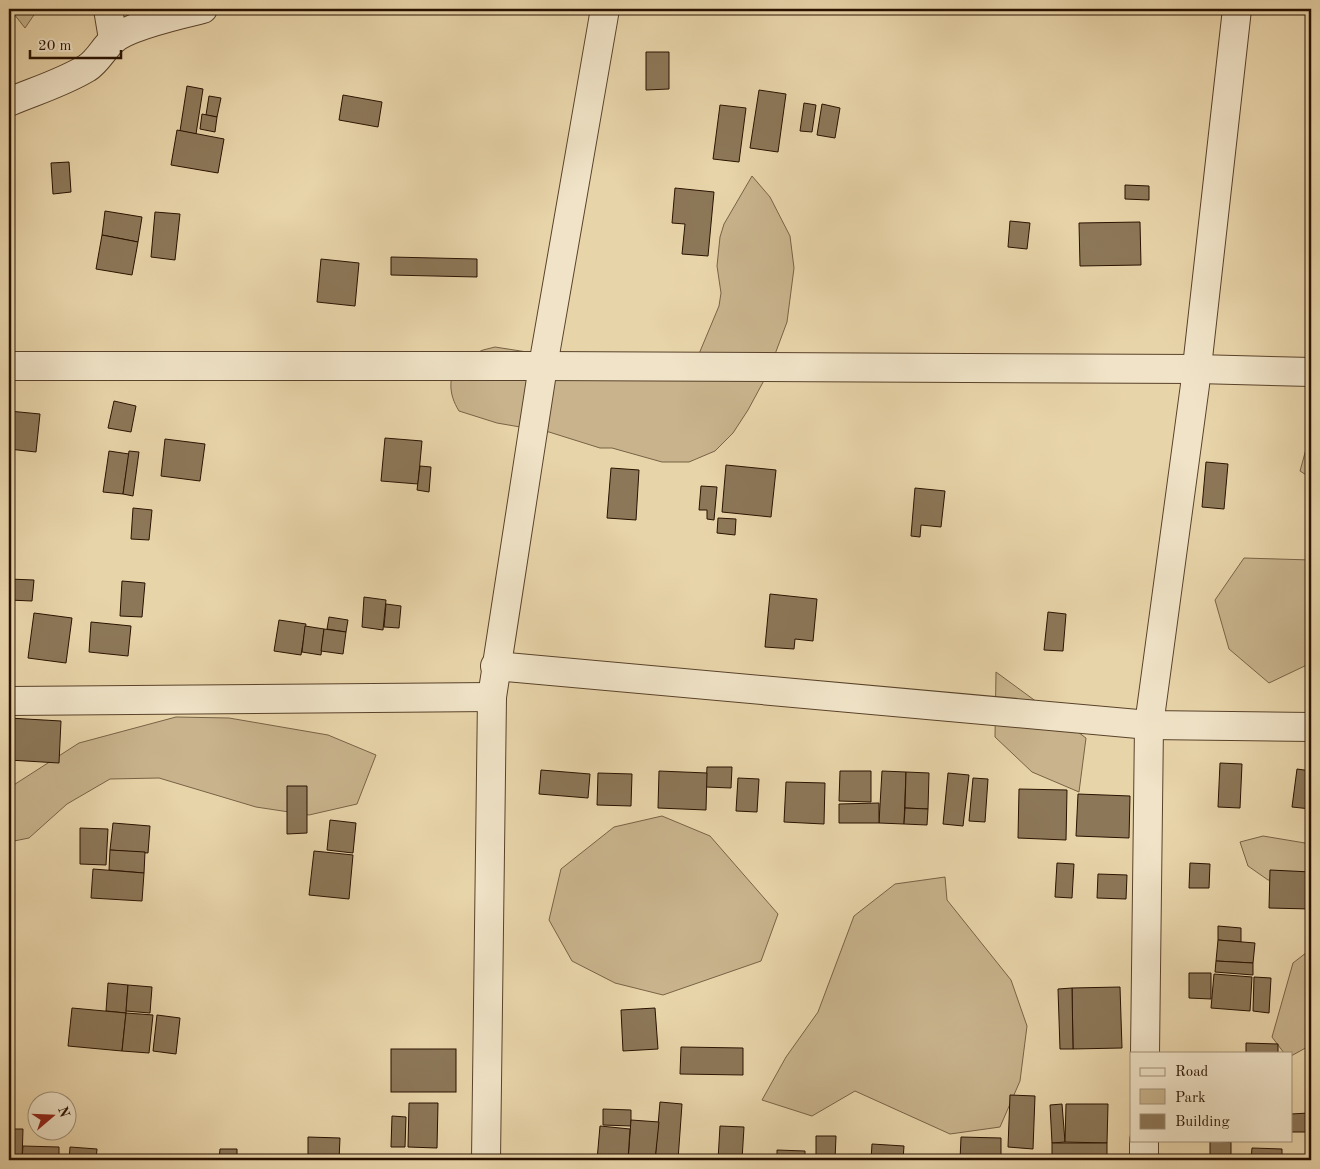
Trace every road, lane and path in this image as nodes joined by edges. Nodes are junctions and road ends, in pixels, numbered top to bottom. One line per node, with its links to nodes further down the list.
1 (108, 9): 5 (street)
2 (204, 9): 5 (street)
3 (605, 9): 8 (street)
4 (1237, 9): 9 (street)
5 (113, 39): 6 (street)
6 (9, 102)
7 (9, 366): 8 (street)
8 (543, 366): 9 (street); 11 (street)
9 (1197, 369): 10 (street); 14 (street)
10 (1311, 372)
11 (495, 666): 12 (street); 14 (street)
12 (492, 697): 13 (street); 18 (street)
13 (9, 701)
14 (1149, 725): 15 (street); 16 (street)
15 (1311, 727)
16 (1145, 1052)
17 (1144, 1142): 19 (street)
18 (486, 1160)
19 (1144, 1160)

